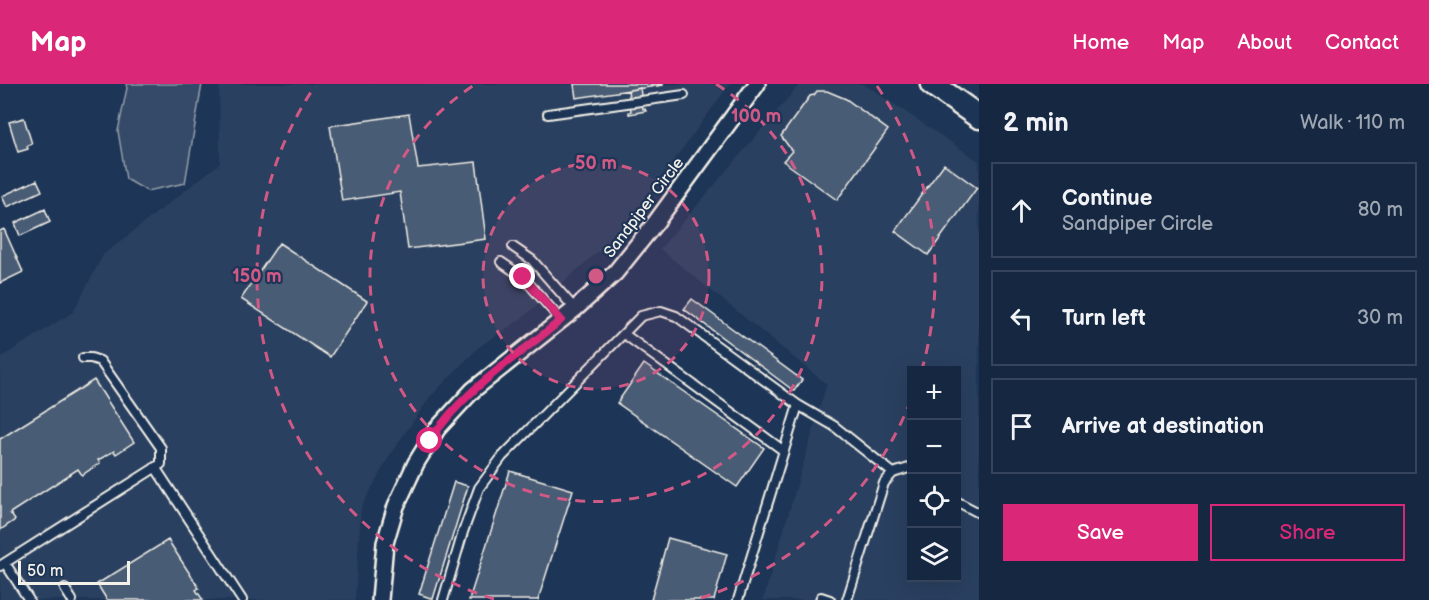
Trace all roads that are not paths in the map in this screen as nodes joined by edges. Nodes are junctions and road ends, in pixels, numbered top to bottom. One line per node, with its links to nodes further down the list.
1 (757, 84): 8 (street, Sandpiper Circle)
2 (932, 84): 5 (main road)
3 (684, 95): 4 (lane)
4 (548, 114)
5 (979, 117)
6 (513, 247): 8 (lane)
7 (501, 261): 9 (lane)
8 (576, 309): 9 (street, Sandpiper Circle)
9 (561, 320): 24 (street, Sandpiper Circle)
10 (624, 334): 12 (lane); 13 (lane); 25 (lane)
11 (83, 358): 14 (lane)
12 (798, 405): 13 (lane); 16 (lane)
13 (784, 451): 26 (lane)
14 (156, 467): 19 (lane); 23 (lane)
15 (907, 469): 16 (lane)
16 (893, 472): 29 (lane)
17 (961, 503): 18 (lane)
18 (979, 513)
19 (2, 564): 21 (lane)
20 (65, 589): 22 (lane)
21 (29, 600)
22 (72, 600)
23 (242, 600)
24 (380, 600)
25 (443, 600)
26 (738, 600)
27 (820, 600): 28 (lane)
28 (830, 600)
29 (847, 600)

